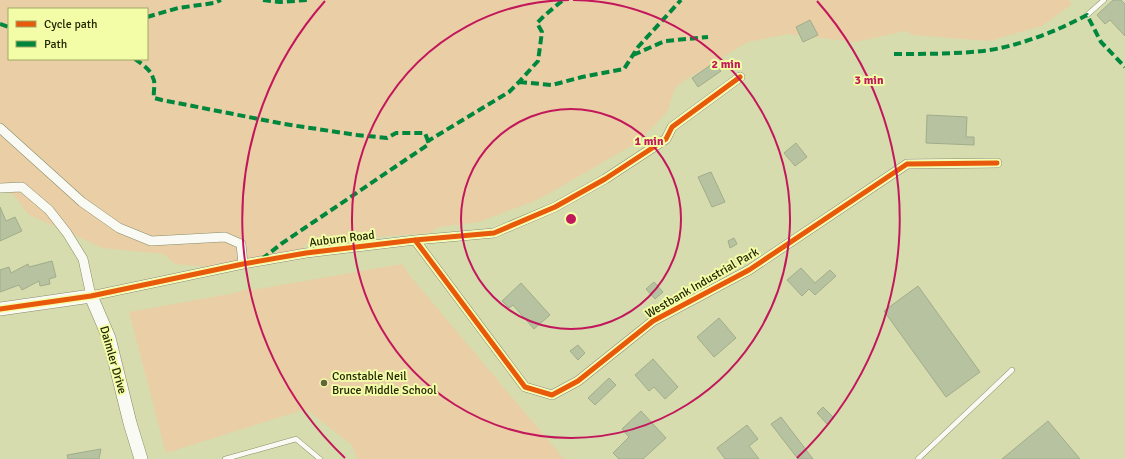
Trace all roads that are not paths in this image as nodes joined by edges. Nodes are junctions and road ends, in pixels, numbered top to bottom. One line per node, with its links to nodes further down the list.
1 (1104, 0): 2 (lane)
2 (1087, 15)
3 (740, 77): 7 (street, Auburn Road)
4 (0, 128): 8 (street)
5 (997, 163): 7 (street, Westbank Industrial Park)
6 (0, 188): 9 (street, Daimler Drive)
7 (415, 240): 8 (street, Auburn Road)
8 (243, 264): 9 (street, Auburn Road)
9 (91, 296): 10 (street, Auburn Road); 12 (street, Daimler Drive)
10 (0, 309)
11 (1012, 370): 15 (lane)
12 (141, 459)
13 (225, 459): 14 (lane)
14 (320, 459)
15 (918, 459)

